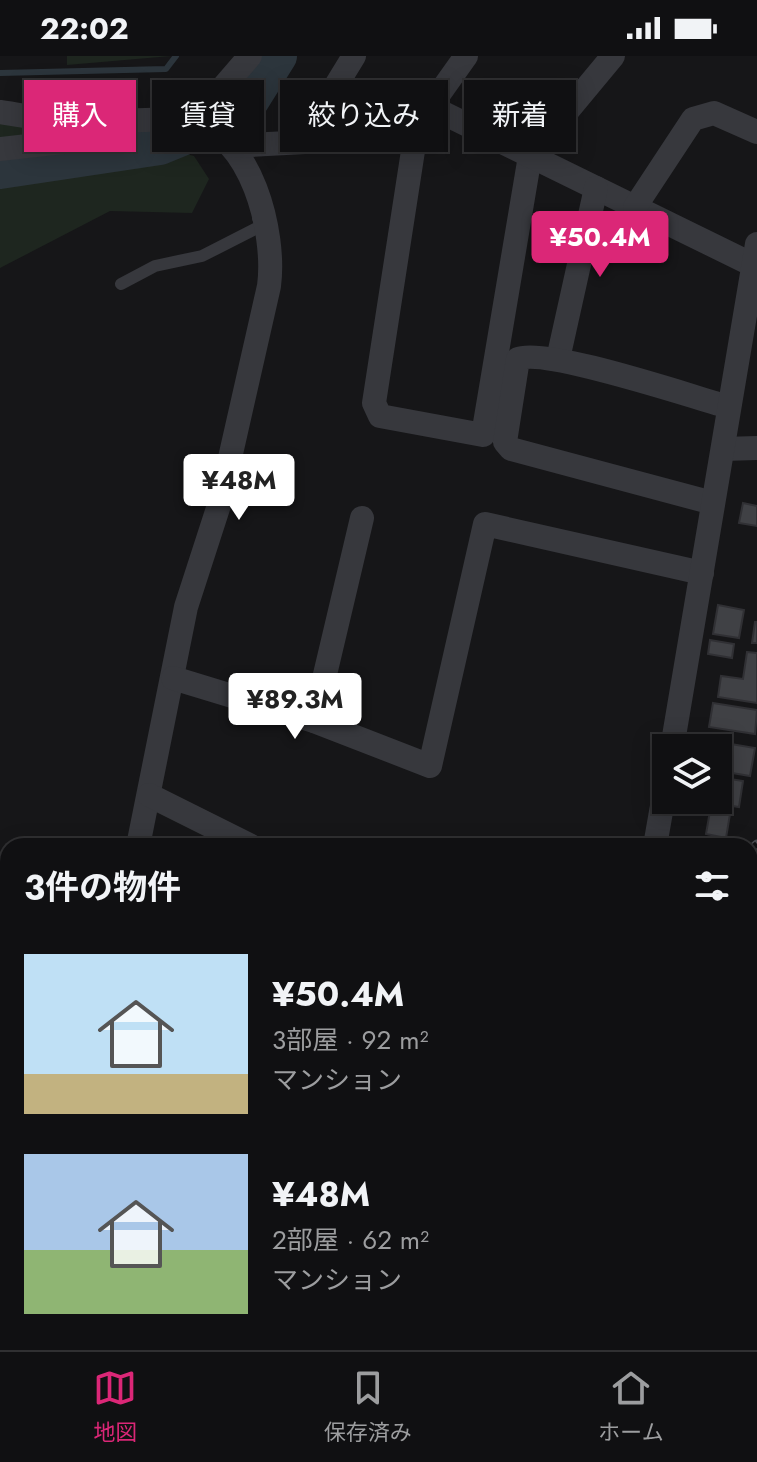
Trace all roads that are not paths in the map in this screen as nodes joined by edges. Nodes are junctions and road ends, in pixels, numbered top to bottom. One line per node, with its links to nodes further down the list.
1 (250, 56): 5 (street)
2 (354, 56): 6 (street)
3 (466, 56): 7 (street)
4 (613, 56): 16 (street)
5 (229, 80)
6 (339, 80)
7 (448, 82)
8 (0, 112): 9 (street)
9 (24, 115)
10 (448, 125): 16 (street)
11 (757, 132): 19 (street)
12 (24, 146): 13 (street)
13 (0, 149)
14 (236, 152): 18 (street)
15 (418, 152): 16 (street)
16 (530, 156): 17 (street)
17 (596, 188): 19 (street); 22 (street)
18 (259, 198): 21 (lane); 29 (street)
19 (635, 207): 20 (street)
20 (755, 254): 23 (street)
21 (121, 284)
22 (558, 359): 23 (street); 26 (street)
23 (729, 407): 25 (street)
24 (757, 448): 25 (street)
25 (723, 449): 26 (street)
26 (713, 503): 28 (street)
27 (362, 518): 30 (street)
28 (702, 573): 30 (street); 31 (street)
29 (173, 678): 30 (street); 32 (street)
30 (314, 721)
31 (674, 734)
32 (149, 795): 34 (street); 35 (street)
33 (661, 814): 36 (street)
34 (140, 838)
35 (235, 838)
36 (656, 838)

